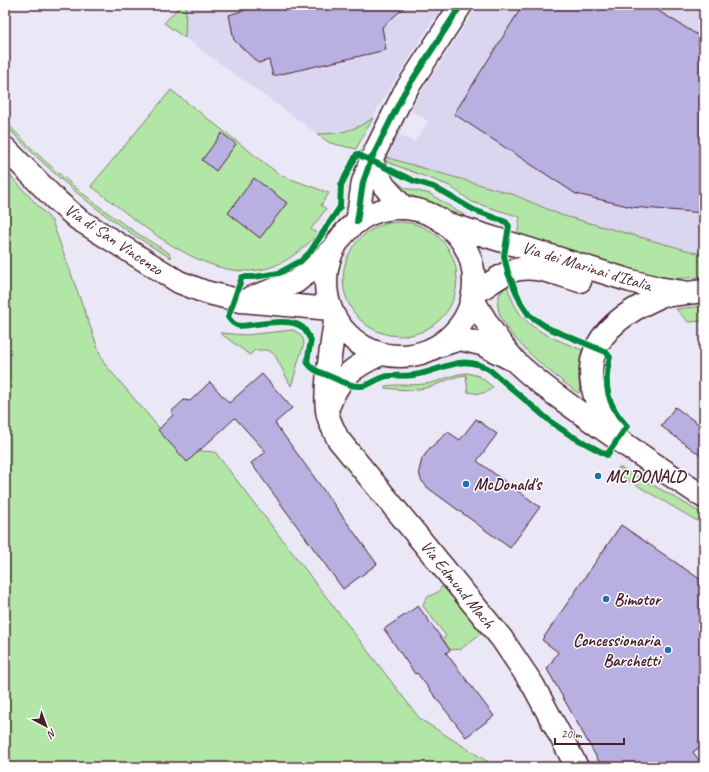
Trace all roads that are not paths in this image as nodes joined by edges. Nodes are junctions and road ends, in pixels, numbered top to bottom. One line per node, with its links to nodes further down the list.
1 (461, 5): 3 (main road)
2 (5, 148): 11 (main road, Via di San Vincenzo)
3 (371, 160): 4 (main road); 5 (main road)
4 (404, 208): 5 (main road); 6 (main road)
5 (357, 222): 7 (main road)
6 (445, 223): 8 (main road, Via dei Marinai d'Italia); 9 (main road)
7 (336, 246): 11 (main road); 12 (main road)
8 (694, 292): 10 (main road, Via dei Marinai d'Italia)
9 (472, 296): 10 (main road, Via dei Marinai d'Italia); 13 (main road); 15 (main road)
10 (657, 298): 17 (main road)
11 (241, 301): 12 (main road, Via di San Vincenzo)
12 (333, 314): 14 (main road); 16 (main road, Via Edmund Mach)
13 (437, 346): 14 (main road); 15 (main road)
14 (381, 354): 16 (main road)
15 (516, 361): 17 (main road)
16 (327, 410): 19 (main road, Via Edmund Mach)
17 (618, 440): 18 (main road)
18 (704, 498)
19 (578, 767)

